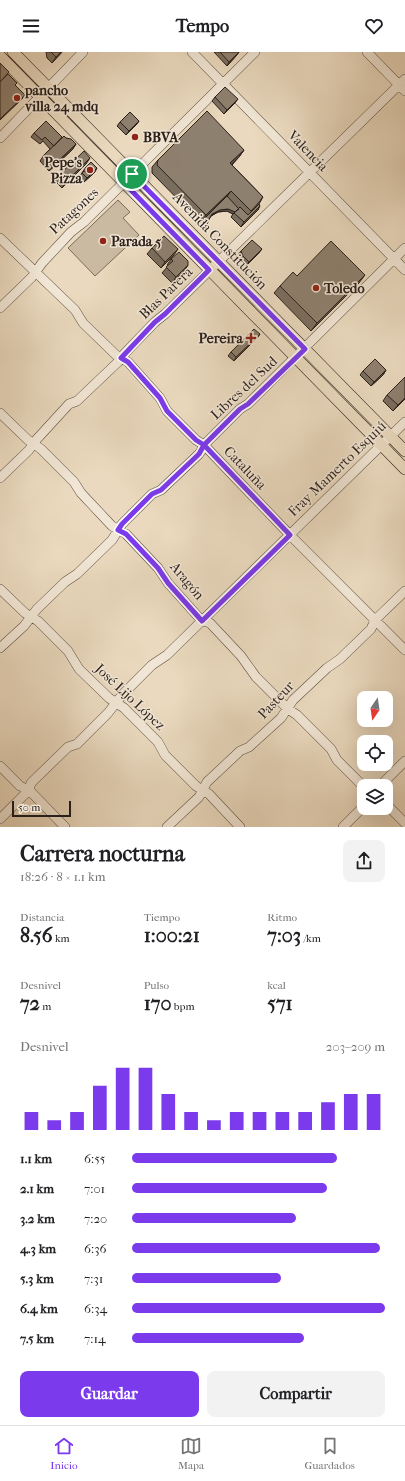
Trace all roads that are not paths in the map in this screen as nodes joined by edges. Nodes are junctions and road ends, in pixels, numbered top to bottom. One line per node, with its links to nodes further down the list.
1 (13, 52): 9 (main road, Avenida Constitución)
2 (83, 52): 9 (street)
3 (192, 52): 7 (street, Valencia)
4 (255, 52): 7 (street, Patagones)
5 (367, 52): 8 (street)
6 (0, 56): 10 (main road, Avenida Constitución)
7 (223, 84): 12 (street, Valencia); 13 (street, Patagones)
8 (403, 85): 12 (street, Blas Parera)
9 (48, 88): 10 (street); 13 (main road, Avenida Constitución)
10 (41, 98): 11 (street); 14 (main road, Avenida Constitución)
11 (0, 138)
12 (310, 172): 17 (street, Valencia); 18 (street, Blas Parera)
13 (132, 174): 14 (street, Patagones); 18 (main road, Avenida Constitución)
14 (124, 183): 19 (main road, Avenida Constitución); 21 (street, Patagones)
15 (0, 238): 21 (street, Cataluña)
16 (405, 248): 17 (street, Libres del Sud)
17 (394, 259): 20 (street, Valencia); 23 (street, Libres del Sud)
18 (218, 261): 19 (street, Blas Parera); 23 (main road, Avenida Constitución)
19 (209, 270): 24 (street, Blas Parera); 25 (main road, Avenida Constitución)
20 (405, 270)
21 (35, 272): 22 (street, Patagones); 24 (street, Cataluña)
22 (0, 308)
23 (305, 349): 25 (street, Libres del Sud); 28 (main road, Avenida Constitución)
24 (121, 358): 29 (street, Blas Parera); 30 (street, Cataluña)
25 (296, 358): 30 (street, Libres del Sud); 31 (main road, Avenida Constitución)
26 (0, 413): 29 (street, Aragón)
27 (405, 422): 28 (street, Fray Mamerto Esquiú)
28 (391, 437): 31 (street, Fray Mamerto Esquiú); 32 (main road, Avenida Constitución)
29 (33, 444): 34 (street, Blas Parera); 35 (street, Aragón)
30 (204, 445): 35 (street, Libres del Sud); 36 (street, Cataluña)
31 (382, 446): 33 (main road, Avenida Constitución); 36 (street, Fray Mamerto Esquiú)
32 (405, 451)
33 (405, 469)
34 (0, 478)
35 (118, 530): 39 (street, Libres del Sud); 41 (street, Aragón)
36 (290, 535): 40 (street, Cataluña); 41 (street, Fray Mamerto Esquiú)
37 (0, 589): 39 (street, José Lijo López)
38 (405, 591): 40 (street, Pasteur)
39 (32, 617): 42 (street, Libres del Sud); 44 (street, José Lijo López)
40 (375, 620): 43 (street, Cataluña); 45 (street, Pasteur)
41 (202, 621): 44 (street, Fray Mamerto Esquiú); 45 (street, Aragón)
42 (0, 648)
43 (405, 650)
44 (117, 703): 50 (street, Fray Mamerto Esquiú); 51 (street, José Lijo López)
45 (288, 709): 49 (street, Aragón); 51 (street, Pasteur)
46 (405, 761): 48 (street)
47 (0, 766): 50 (street)
48 (387, 779)
49 (357, 780)
50 (29, 790): 54 (street, Fray Mamerto Esquiú); 56 (street)
51 (203, 790): 57 (street, Pasteur); 58 (street, José Lijo López)
52 (393, 811): 55 (street)
53 (357, 813): 59 (street)
54 (0, 819)
55 (405, 823)
56 (65, 827)
57 (167, 827)
58 (240, 827)
59 (343, 827)

